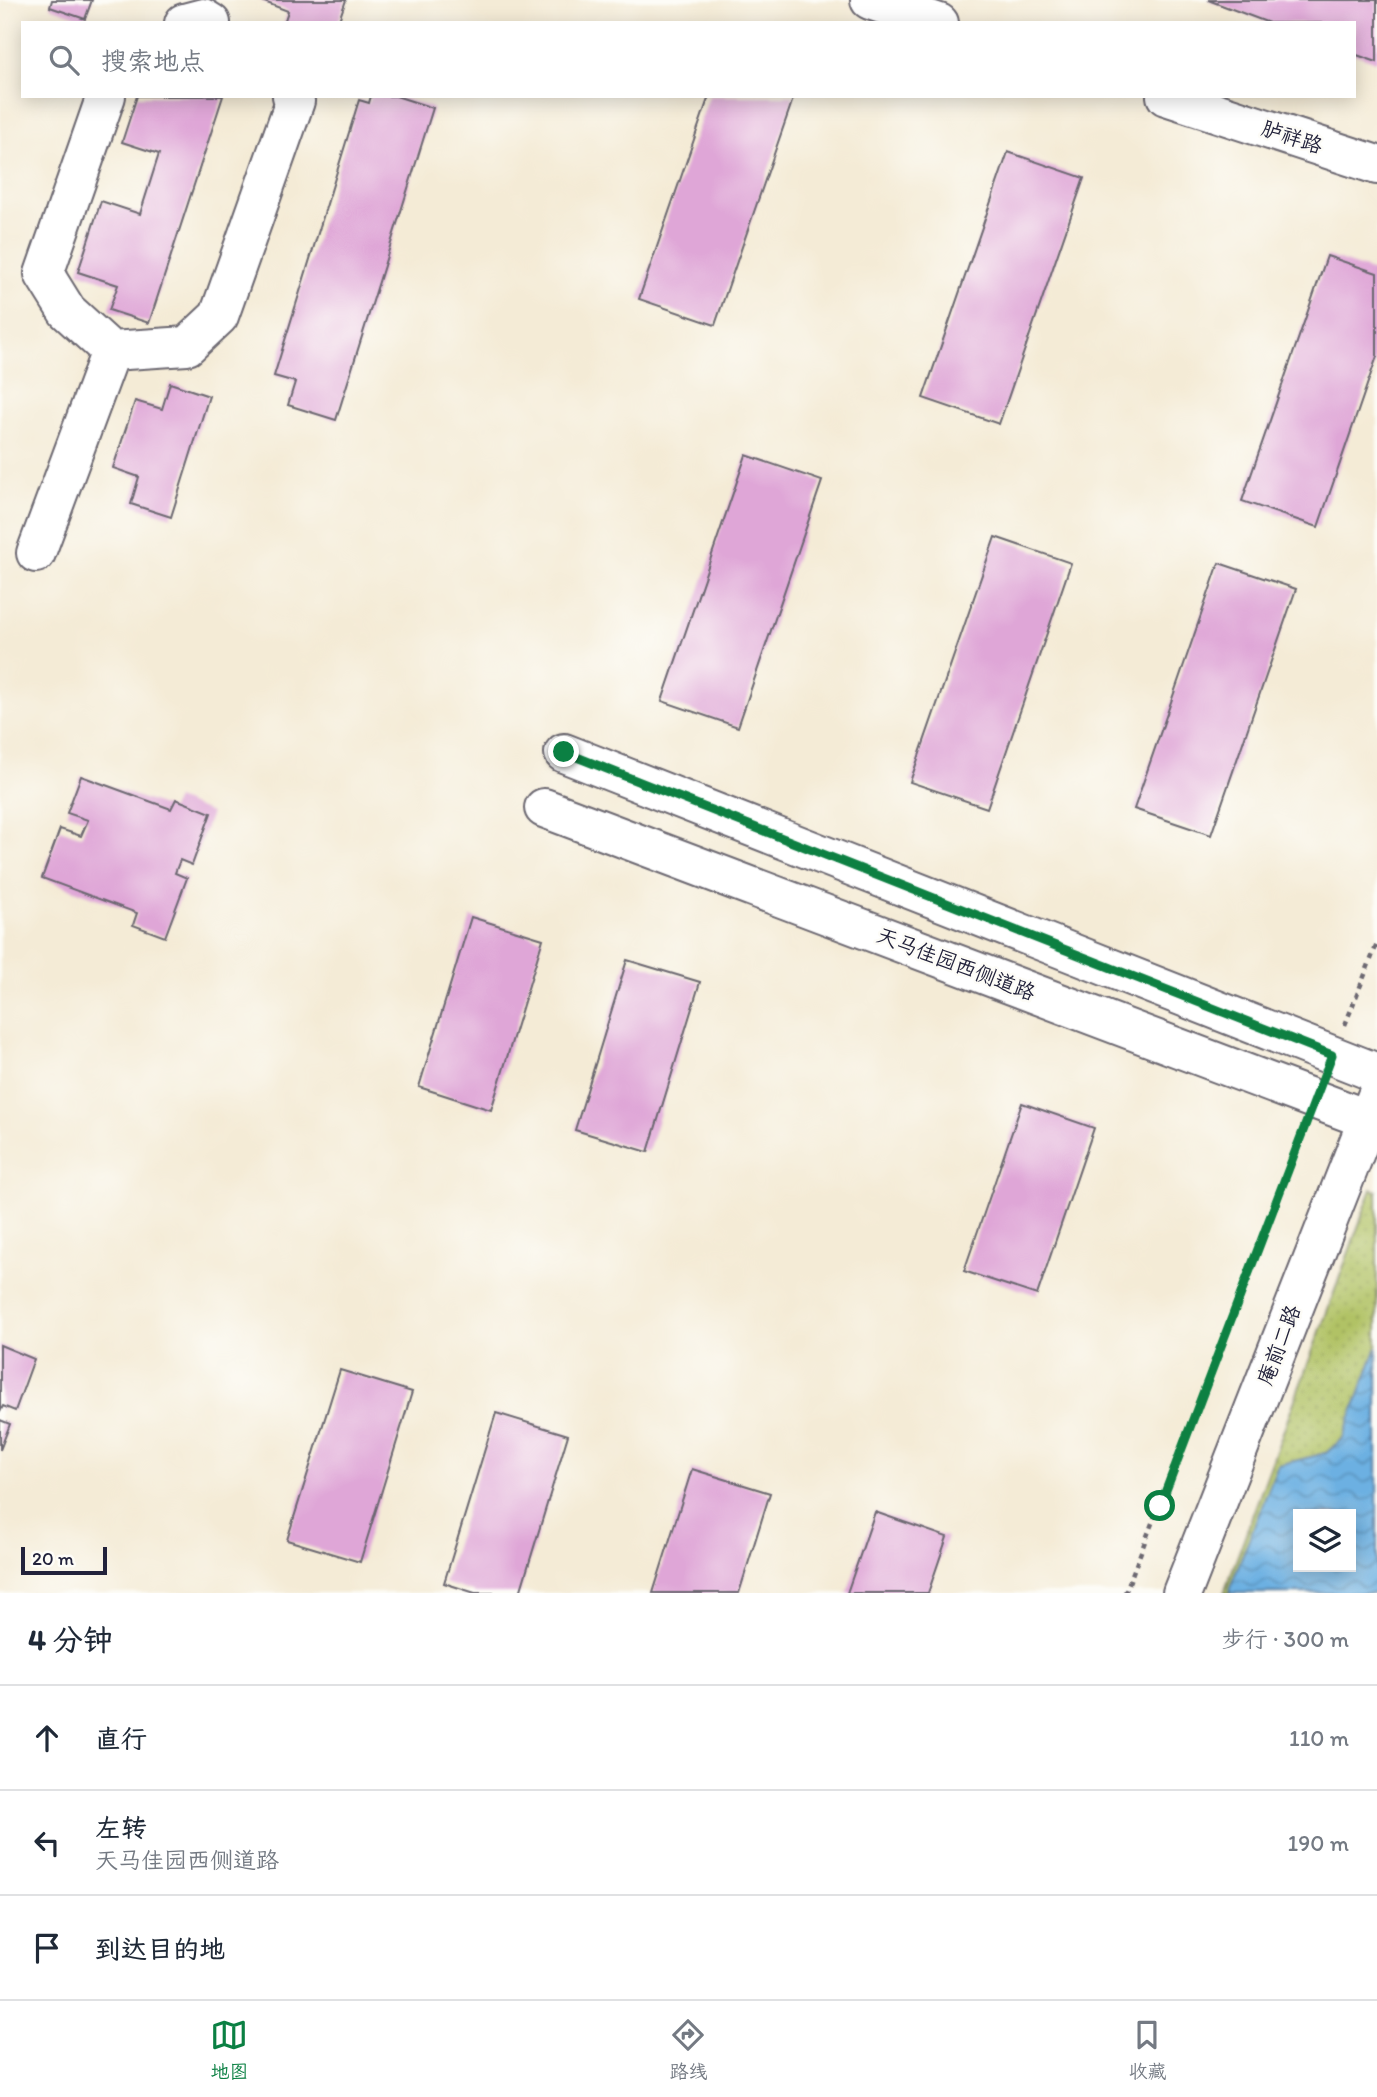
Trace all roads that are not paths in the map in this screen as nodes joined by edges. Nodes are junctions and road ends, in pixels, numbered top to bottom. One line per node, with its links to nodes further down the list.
1 (870, 0): 2 (street)
2 (920, 12)
3 (105, 98): 7 (street)
4 (293, 98): 7 (street)
5 (1172, 98): 6 (street, 胪祥路)
6 (1377, 164)
7 (111, 351): 8 (street)
8 (36, 553)
9 (564, 752): 11 (street)
10 (544, 808): 12 (street, 天马佳园西侧道路)
11 (1377, 1073)
12 (1374, 1113): 13 (street, 庵前二路)
13 (1182, 1593)

